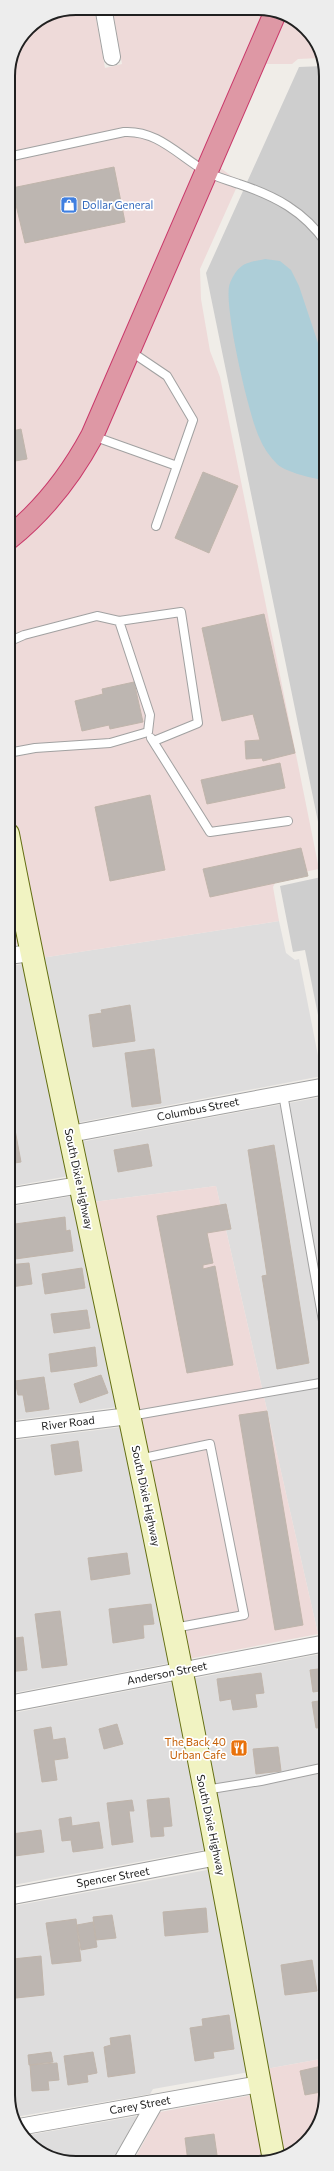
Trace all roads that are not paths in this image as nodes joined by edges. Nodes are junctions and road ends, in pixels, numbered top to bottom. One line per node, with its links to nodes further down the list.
1 (105, 15): 3 (street)
2 (273, 17): 5 (highway)
3 (112, 56)
4 (15, 155): 5 (lane)
5 (206, 172): 6 (lane); 7 (highway)
6 (319, 235)
7 (130, 351): 8 (highway); 9 (lane)
8 (92, 436): 9 (lane); 11 (highway)
9 (177, 466): 10 (lane)
10 (156, 526)
11 (15, 533)
12 (119, 621): 13 (lane); 14 (lane); 15 (lane)
13 (15, 639)
14 (148, 732): 15 (lane); 16 (lane)
15 (154, 741): 17 (lane)
16 (15, 752)
17 (288, 821)
18 (15, 870): 19 (main road, South Dixie Highway)
19 (31, 953): 20 (street); 23 (main road, South Dixie Highway)
20 (15, 955)
21 (319, 1087): 22 (street, Columbus Street)
22 (283, 1094): 23 (street, Columbus Street); 26 (lane)
23 (70, 1134): 24 (main road, South Dixie Highway)
24 (80, 1185): 25 (street); 28 (main road, South Dixie Highway)
25 (15, 1196)
26 (319, 1298)
27 (319, 1383): 28 (lane)
28 (129, 1416): 29 (street, River Road); 30 (main road, South Dixie Highway)
29 (15, 1430)
30 (139, 1460): 31 (main road, South Dixie Highway); 31 (lane)
31 (173, 1628): 33 (main road, South Dixie Highway)
32 (319, 1643): 33 (street, Anderson Street)
33 (181, 1671): 34 (street, Anderson Street); 36 (main road, South Dixie Highway)
34 (15, 1703)
35 (319, 1769): 36 (lane)
36 (204, 1790): 37 (main road, South Dixie Highway)
37 (218, 1857): 38 (street, Spencer Street); 39 (main road, South Dixie Highway)
38 (15, 1896)
39 (260, 2084): 40 (street, Carey Street); 42 (main road, South Dixie Highway)
40 (155, 2103): 41 (street, Carey Street); 43 (street)
41 (23, 2126)
42 (273, 2154)
43 (125, 2156)

